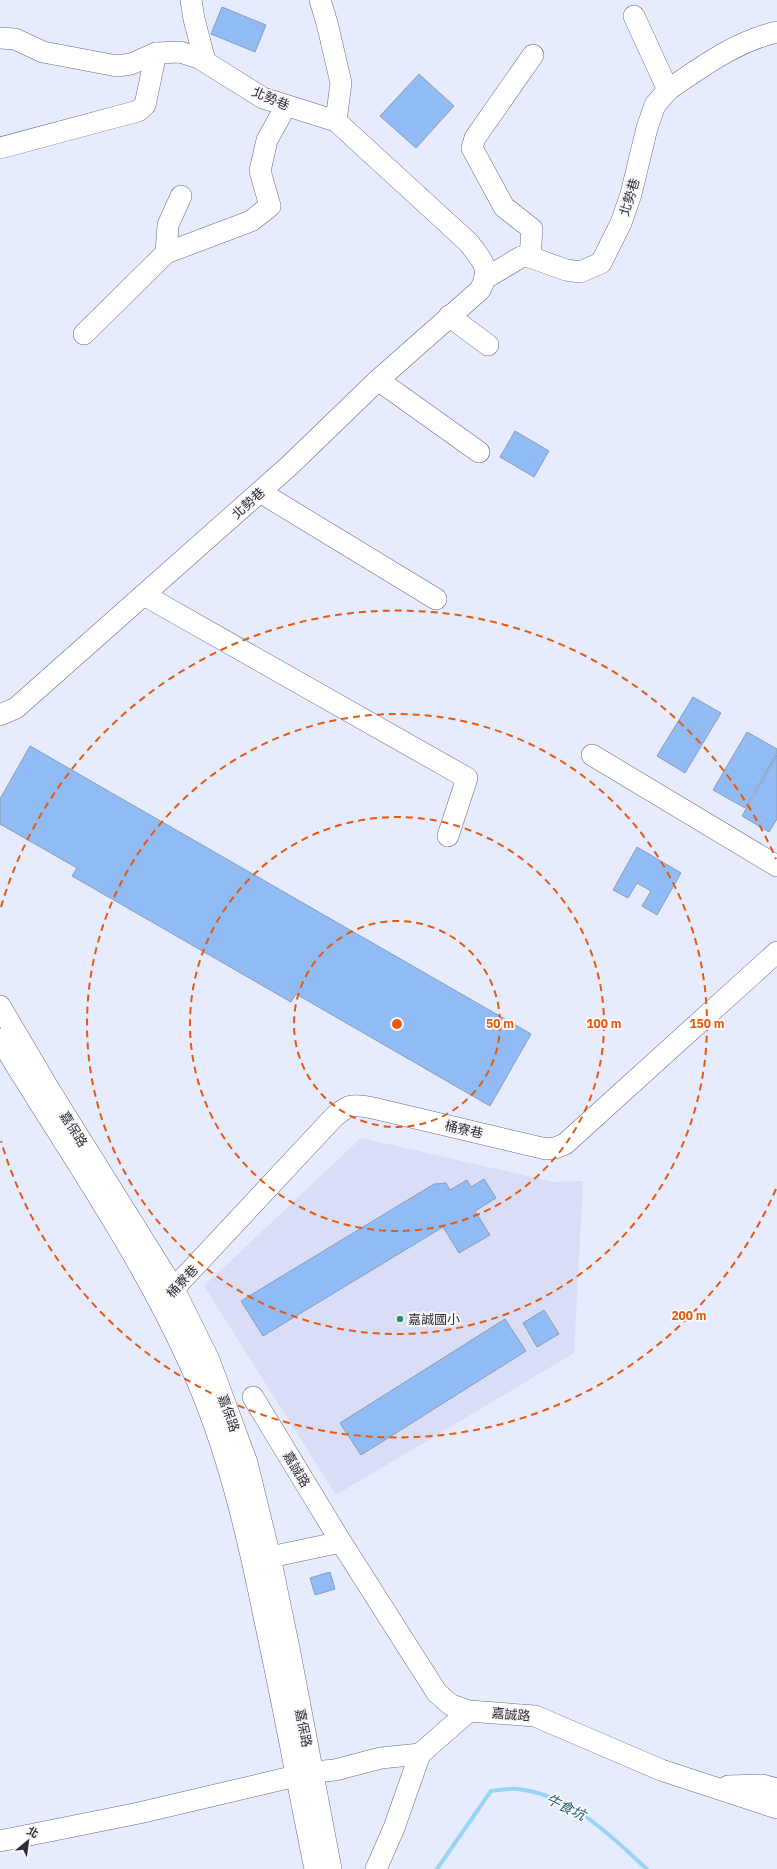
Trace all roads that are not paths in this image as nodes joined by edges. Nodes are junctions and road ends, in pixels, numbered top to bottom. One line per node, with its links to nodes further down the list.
1 (191, 0): 8 (street)
2 (321, 1): 11 (street)
3 (634, 16): 9 (street)
4 (777, 32): 9 (street, 北勢巷)
5 (0, 38): 6 (street, 北勢巷)
6 (156, 53): 8 (street, 北勢巷); 12 (street)
7 (533, 55): 15 (street)
8 (205, 61): 10 (street, 北勢巷)
9 (668, 90): 15 (street, 北勢巷)
10 (286, 106): 11 (street, 北勢巷); 14 (street)
11 (336, 121): 16 (street, 北勢巷)
12 (0, 148)
13 (181, 196): 14 (street)
14 (166, 253): 18 (street)
15 (530, 257): 16 (street, 北勢巷)
16 (486, 278): 17 (street, 北勢巷)
17 (449, 316): 19 (street); 20 (street, 北勢巷)
18 (84, 334)
19 (488, 344)
20 (378, 380): 21 (street); 22 (street, 北勢巷)
21 (479, 452)
22 (260, 492): 23 (street, 北勢巷); 24 (street)
23 (144, 595): 25 (street, 北勢巷); 27 (street)
24 (436, 599)
25 (0, 715)
26 (592, 755): 28 (street)
27 (448, 836)
28 (777, 866)
29 (777, 952): 32 (street, 桶寮巷)
30 (0, 1006): 32 (street, 嘉保路)
31 (0, 1039): 32 (street, 嘉保路)
32 (167, 1296): 35 (street, 嘉保路)
33 (253, 1397): 34 (street, 嘉誠路)
34 (342, 1542): 35 (street); 36 (street, 嘉誠路)
35 (261, 1559): 38 (street, 嘉保路)
36 (469, 1711): 37 (street); 39 (street, 嘉誠路)
37 (420, 1754): 38 (street); 45 (street)
38 (305, 1774): 42 (street); 43 (street, 嘉保路); 44 (street, 嘉保路)
39 (715, 1786): 40 (street); 41 (street, 嘉誠路)
40 (777, 1789)
41 (777, 1808)
42 (0, 1841)
43 (314, 1869)
44 (331, 1869)
45 (376, 1869)

